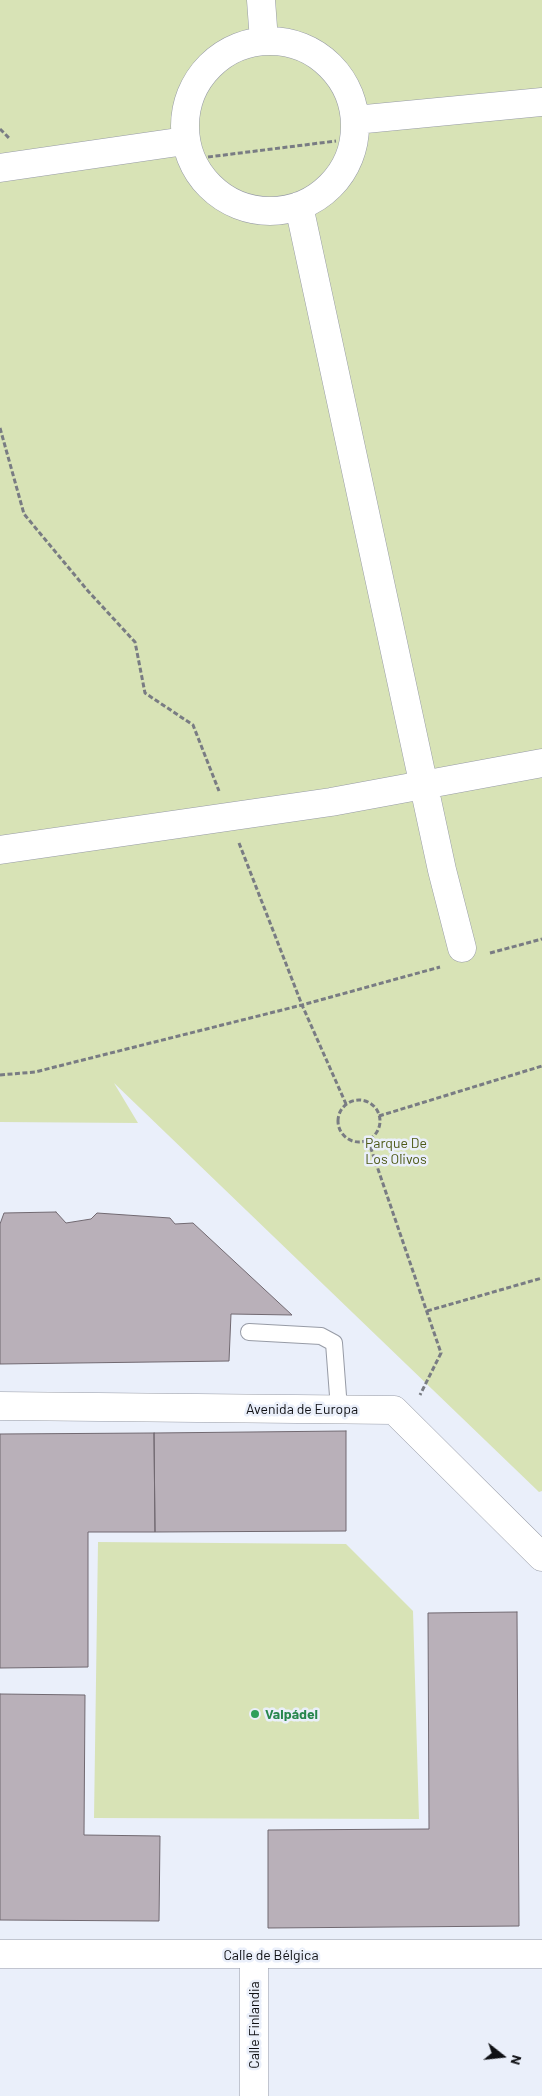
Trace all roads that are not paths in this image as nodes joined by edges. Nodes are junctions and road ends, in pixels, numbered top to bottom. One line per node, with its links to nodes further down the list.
1 (262, 0): 2 (street)
2 (264, 40): 4 (street); 5 (street)
3 (542, 102): 4 (street)
4 (350, 130): 7 (street)
5 (192, 150): 6 (street); 7 (street)
6 (0, 168)
7 (299, 206): 9 (street)
8 (542, 763): 9 (street)
9 (424, 785): 10 (street); 11 (street)
10 (0, 850)
11 (464, 956)
12 (249, 1332): 14 (lane)
13 (0, 1406): 14 (street, Avenida de Europa)
14 (339, 1409): 15 (street, Avenida de Europa)
15 (542, 1557)
16 (0, 1954): 18 (street, Calle de Bélgica)
17 (542, 1954): 18 (street, Calle de Bélgica)
18 (254, 1955): 19 (street, Calle Finlandia)
19 (254, 2096)

